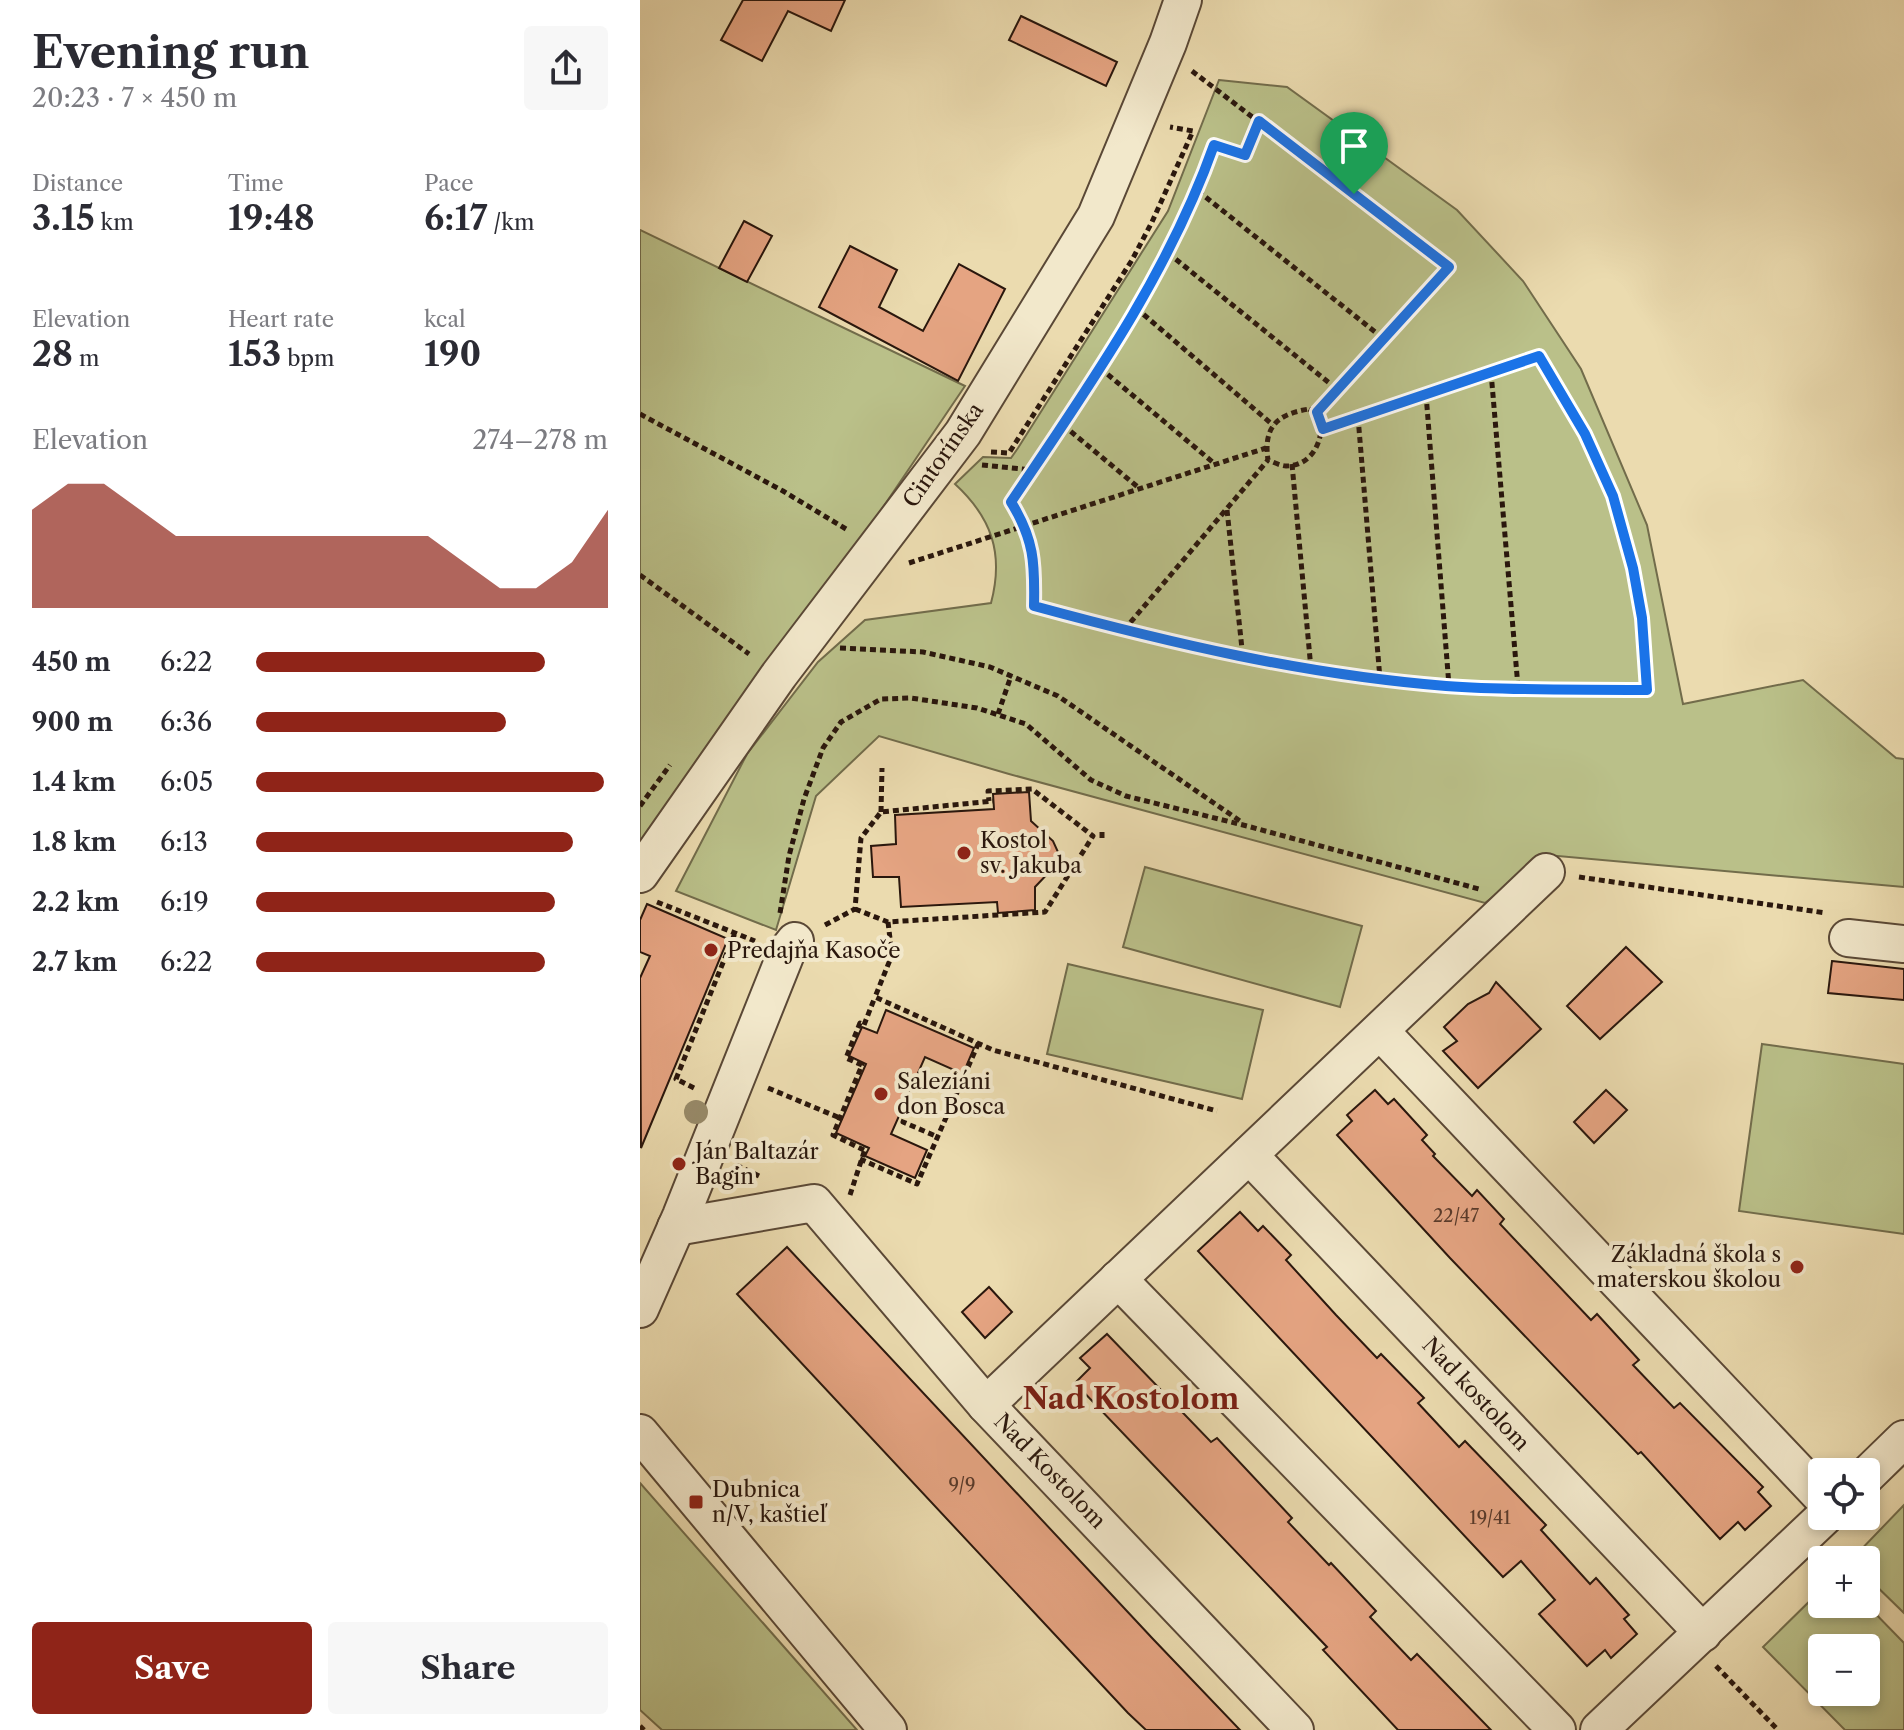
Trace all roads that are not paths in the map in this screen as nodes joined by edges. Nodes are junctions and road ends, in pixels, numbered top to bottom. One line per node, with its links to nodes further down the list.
1 (1183, 0): 3 (street, Cintorínska)
2 (1546, 872): 7 (street, Nad kostolom)
3 (647, 887)
4 (1839, 926): 6 (street)
5 (779, 936): 9 (street)
6 (1904, 944)
7 (1381, 1032): 8 (street, Nad kostolom); 16 (street)
8 (1249, 1155): 10 (street, Nad kostolom); 18 (street, Nad kostolom)
9 (676, 1227): 11 (street); 12 (street, Nad Kostolom)
10 (1118, 1279): 12 (street, Nad kostolom); 21 (street)
11 (640, 1309)
12 (986, 1405): 20 (street, Nad Kostolom)
13 (640, 1433): 19 (street)
14 (1904, 1439): 15 (street)
15 (1880, 1462)
16 (1808, 1482)
17 (1810, 1530): 18 (street)
18 (1698, 1638): 22 (street)
19 (888, 1730)
20 (1295, 1730)
21 (1557, 1730)
22 (1599, 1730)

